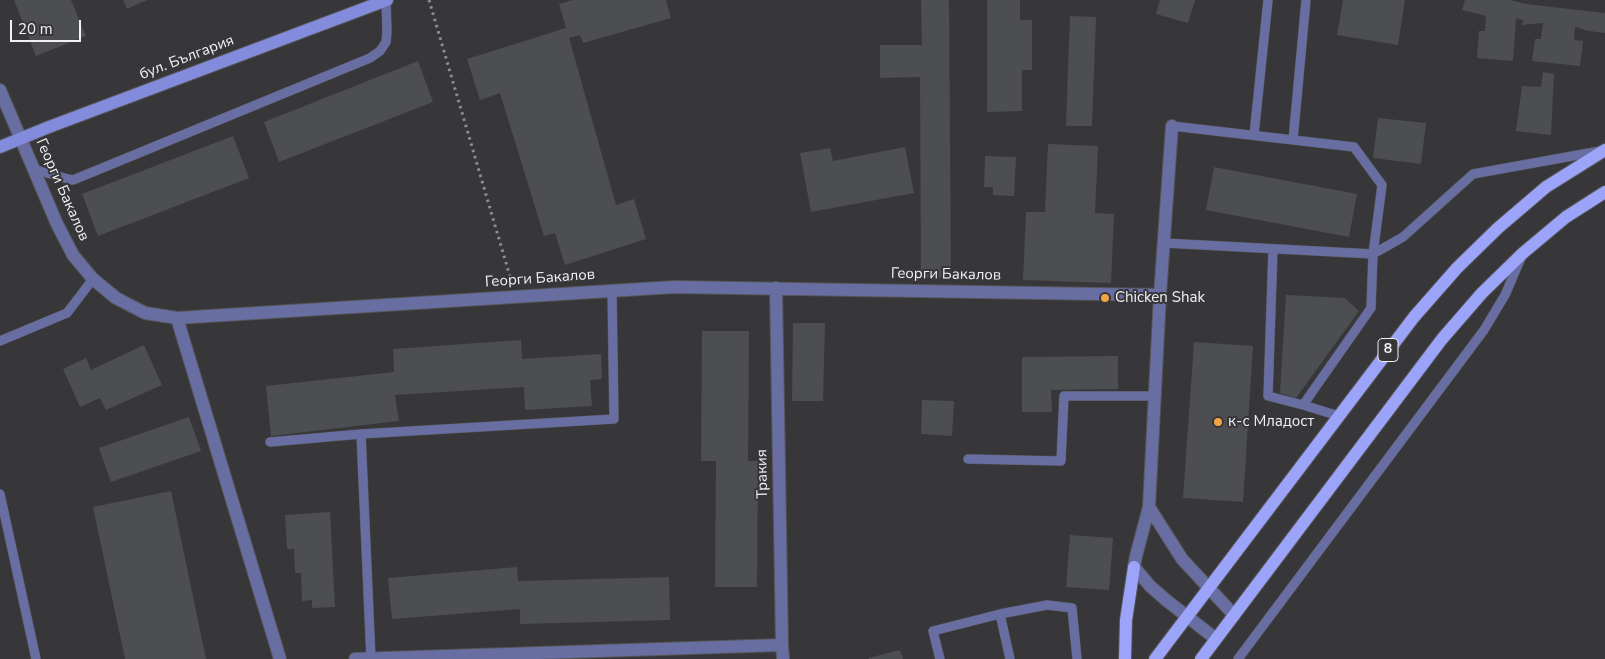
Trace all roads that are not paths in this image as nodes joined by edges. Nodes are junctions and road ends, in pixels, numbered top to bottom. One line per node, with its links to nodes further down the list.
1 (386, 0): 7 (street, бул. България); 11 (lane)
2 (1268, 0): 6 (lane)
3 (1306, 0): 8 (lane)
4 (0, 90): 7 (street, Георги Бакалов)
5 (1172, 126): 6 (lane); 13 (street)
6 (1254, 135): 8 (lane)
7 (20, 139): 9 (street, бул. България); 11 (street, Георги Бакалов)
8 (1293, 140): 16 (lane)
9 (0, 147)
10 (1605, 150): 16 (lane); 25 (main road, 8)
11 (33, 169): 17 (street, Георги Бакалов)
12 (1605, 192): 15 (main road, 8)
13 (1164, 243): 14 (lane); 20 (street)
14 (1273, 249): 16 (lane); 24 (lane)
15 (1523, 253): 34 (main road, 8); 50 (lane)
16 (1373, 254): 24 (lane)
17 (94, 279): 21 (street, Георги Бакалов); 22 (lane)
18 (776, 288): 19 (street, Георги Бакалов); 20 (street, Георги Бакалов); 37 (street, Тракия)
19 (612, 291): 21 (street, Георги Бакалов); 26 (lane)
20 (1160, 295): 23 (street)
21 (177, 318): 41 (street)
22 (0, 340)
23 (1154, 396): 28 (lane); 30 (street)
24 (1303, 405): 25 (lane)
25 (1339, 416): 32 (main road, 8)
26 (361, 434): 27 (lane); 38 (lane)
27 (270, 442)
28 (968, 459)
29 (0, 494): 40 (lane)
30 (1149, 507): 31 (street); 32 (street)
31 (1134, 567): 35 (street); 47 (main road)
32 (1209, 588): 34 (street); 35 (main road, 8)
33 (1000, 614): 44 (lane); 45 (lane); 46 (lane)
34 (1234, 615): 36 (main road, 8)
35 (1187, 617): 36 (street); 48 (main road, 8)
36 (1216, 639): 49 (main road, 8)
37 (782, 645): 39 (street); 43 (street, Тракия)
38 (371, 658): 39 (street); 42 (street)
39 (426, 658)
40 (36, 659)
41 (280, 659)
42 (355, 659)
43 (783, 659)
44 (940, 659)
45 (1010, 659)
46 (1077, 659)
47 (1125, 659)
48 (1155, 659)
49 (1201, 659)
50 (1238, 659)

